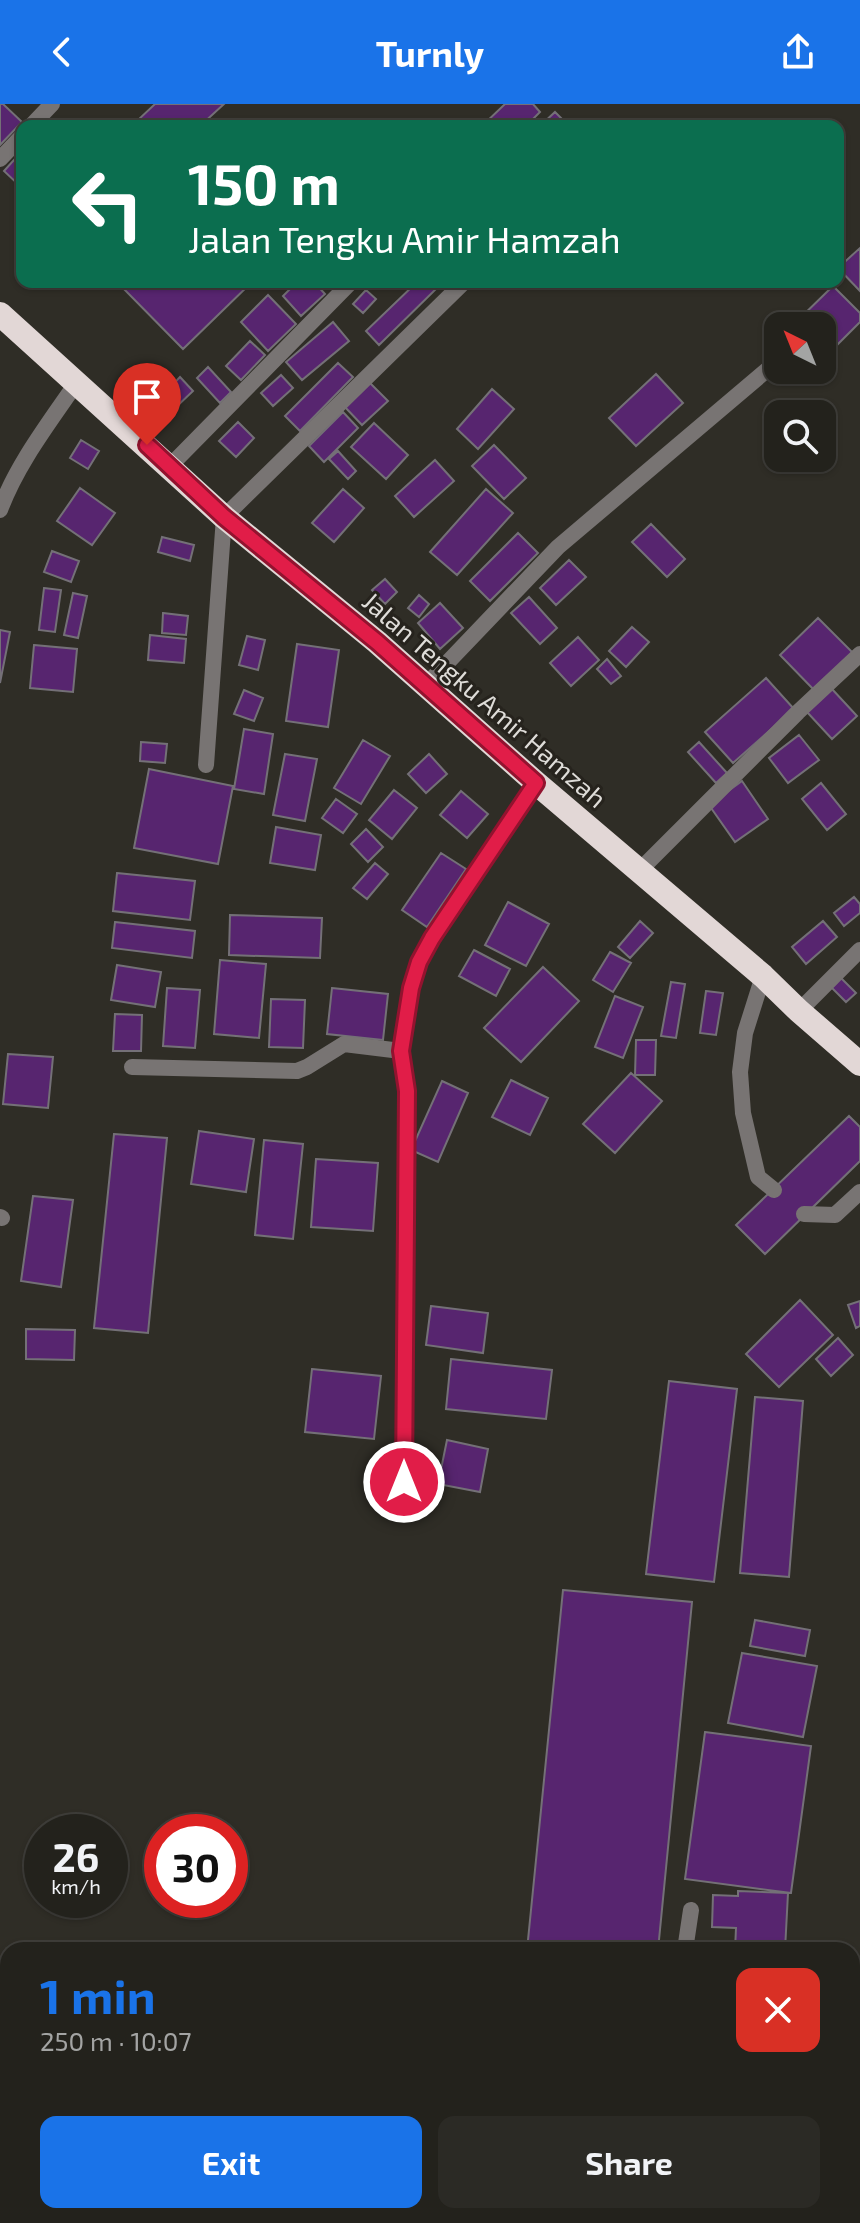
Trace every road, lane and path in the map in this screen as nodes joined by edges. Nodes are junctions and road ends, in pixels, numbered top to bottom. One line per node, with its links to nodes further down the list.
1 (52, 104): 2 (street)
2 (37, 120)
3 (16, 142): 4 (street)
4 (0, 159)
5 (345, 288): 10 (street)
6 (458, 288): 12 (street)
7 (0, 314): 9 (highway, Jalan Tengku Amir Hamzah)
8 (764, 372): 14 (street)
9 (77, 382): 10 (highway, Jalan Tengku Amir Hamzah); 11 (street)
10 (170, 466): 12 (highway, Jalan Tengku Amir Hamzah)
11 (0, 510)
12 (224, 517): 14 (highway, Jalan Tengku Amir Hamzah); 15 (street)
13 (860, 654): 17 (street)
14 (426, 685): 16 (highway, Jalan Tengku Amir Hamzah)
15 (206, 765)
16 (536, 783): 17 (highway, Jalan Tengku Amir Hamzah); 21 (street)
17 (640, 870): 19 (highway, Jalan Tengku Amir Hamzah)
18 (860, 950): 20 (street)
19 (763, 976): 20 (highway, Jalan Tengku Amir Hamzah); 24 (street)
20 (799, 1011): 22 (highway, Jalan Tengku Amir Hamzah)
21 (401, 1051): 23 (street); 27 (street)
22 (860, 1064)
23 (132, 1067)
24 (774, 1190)
25 (860, 1192): 26 (street)
26 (804, 1214)
27 (404, 1482)
28 (691, 1910): 29 (street)
29 (686, 1942)

